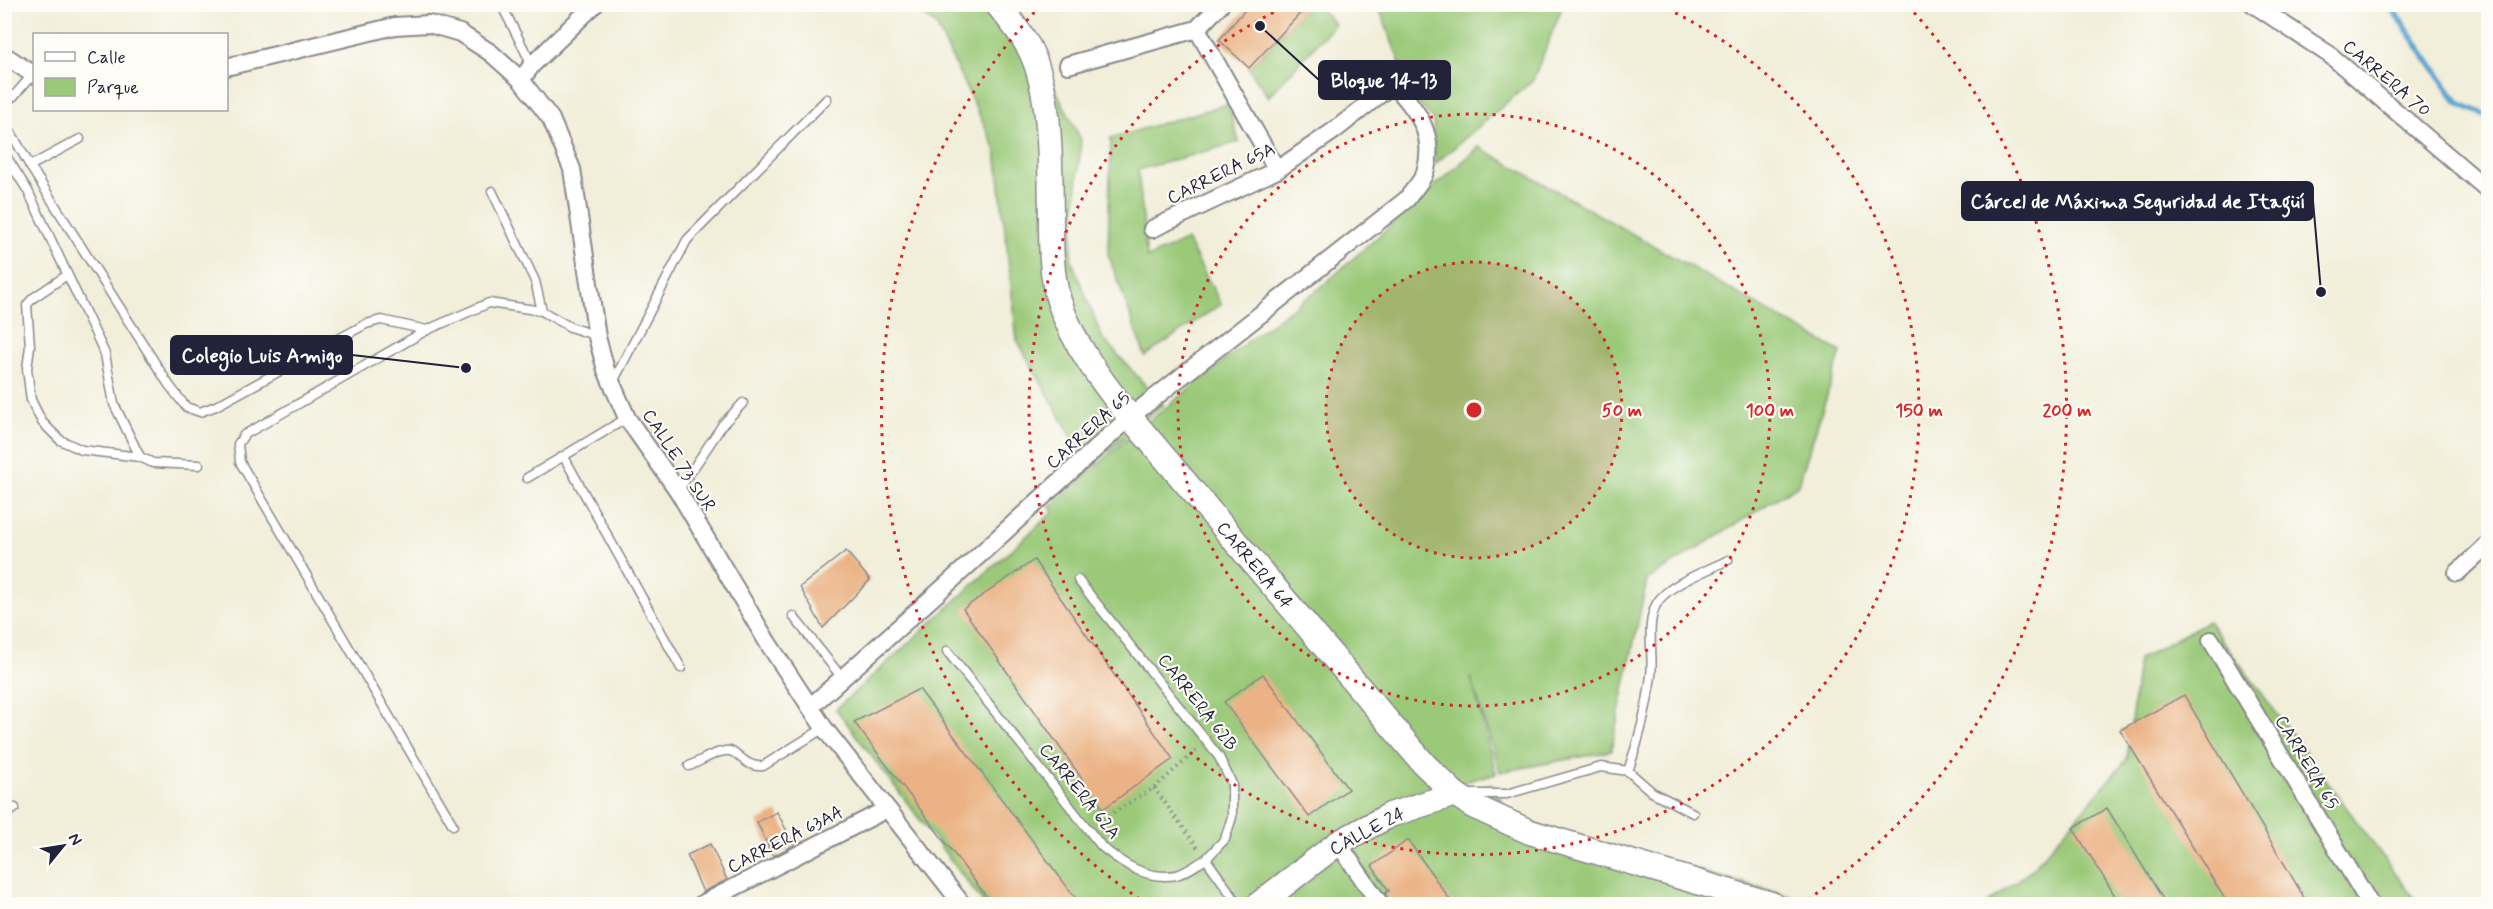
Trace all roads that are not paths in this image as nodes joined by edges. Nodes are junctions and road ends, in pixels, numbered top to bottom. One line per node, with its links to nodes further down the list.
1 (501, 4): 8 (lane)
2 (595, 4): 8 (street)
3 (997, 4): 31 (street, CARRERA 64)
4 (1221, 4): 6 (street)
5 (2253, 4): 22 (street, CARRERA 70)
6 (1197, 28): 9 (street); 21 (street)
7 (4, 55): 11 (street)
8 (532, 65): 13 (street)
9 (1068, 65)
10 (228, 67): 13 (street, CALLE 73 SUR)
11 (33, 73)
12 (33, 75): 16 (lane)
13 (521, 80): 28 (street, CALLE 73 SUR)
14 (1392, 84): 21 (street, CARRERA 65A); 31 (street, CARRERA 65)
15 (827, 99): 29 (lane)
16 (4, 102)
17 (8, 127): 20 (lane)
18 (81, 139): 20 (lane)
19 (4, 153): 25 (lane)
20 (30, 166): 27 (lane)
21 (1277, 170): 24 (street, CARRERA 65A)
22 (2488, 190)
23 (492, 191): 26 (lane)
24 (1152, 229)
25 (67, 275): 33 (lane); 33 (lane)
26 (542, 311): 27 (lane); 28 (lane)
27 (427, 330): 56 (lane)
28 (597, 337): 29 (street, CALLE 73 SUR)
29 (612, 385): 32 (street, CALLE 73 SUR)
30 (743, 403): 37 (lane)
31 (1130, 417): 46 (street, CARRERA 65); 51 (street, CARRERA 64)
32 (627, 418): 34 (lane); 37 (street, CALLE 73 SUR)
33 (140, 457): 35 (lane)
34 (564, 457): 36 (lane); 45 (lane)
35 (199, 465)
36 (527, 478)
37 (678, 491): 47 (street, CALLE 73 SUR)
38 (2488, 544): 40 (street)
39 (1728, 560): 50 (lane)
40 (2457, 573)
41 (1078, 580): 58 (lane, CARRERA 62B)
42 (793, 616): 46 (lane)
43 (2211, 640): 65 (street, CARRERA 65)
44 (947, 651): 58 (lane, CARRERA 62A)
45 (681, 668)
46 (843, 679): 47 (street, CARRERA 65)
47 (810, 706): 48 (street, CALLE 73 SUR)
48 (824, 728): 49 (lane); 53 (street, CALLE 73 SUR)
49 (689, 766)
50 (1628, 771): 51 (lane); 54 (lane)
51 (1455, 794): 57 (street, CALLE 24); 64 (street, CARRERA 64)
52 (15, 808): 55 (lane)
53 (886, 809): 59 (street, CARRERA 63AA); 60 (street, CALLE 73 SUR)
54 (1693, 813)
55 (4, 816)
56 (453, 825)
57 (1338, 843): 62 (street, CALLE 24); 63 (street)
58 (1206, 859): 61 (lane)
59 (702, 904)
60 (962, 904)
61 (1238, 904)
62 (1259, 904)
63 (1380, 904)
64 (1771, 904)
65 (2370, 904)

